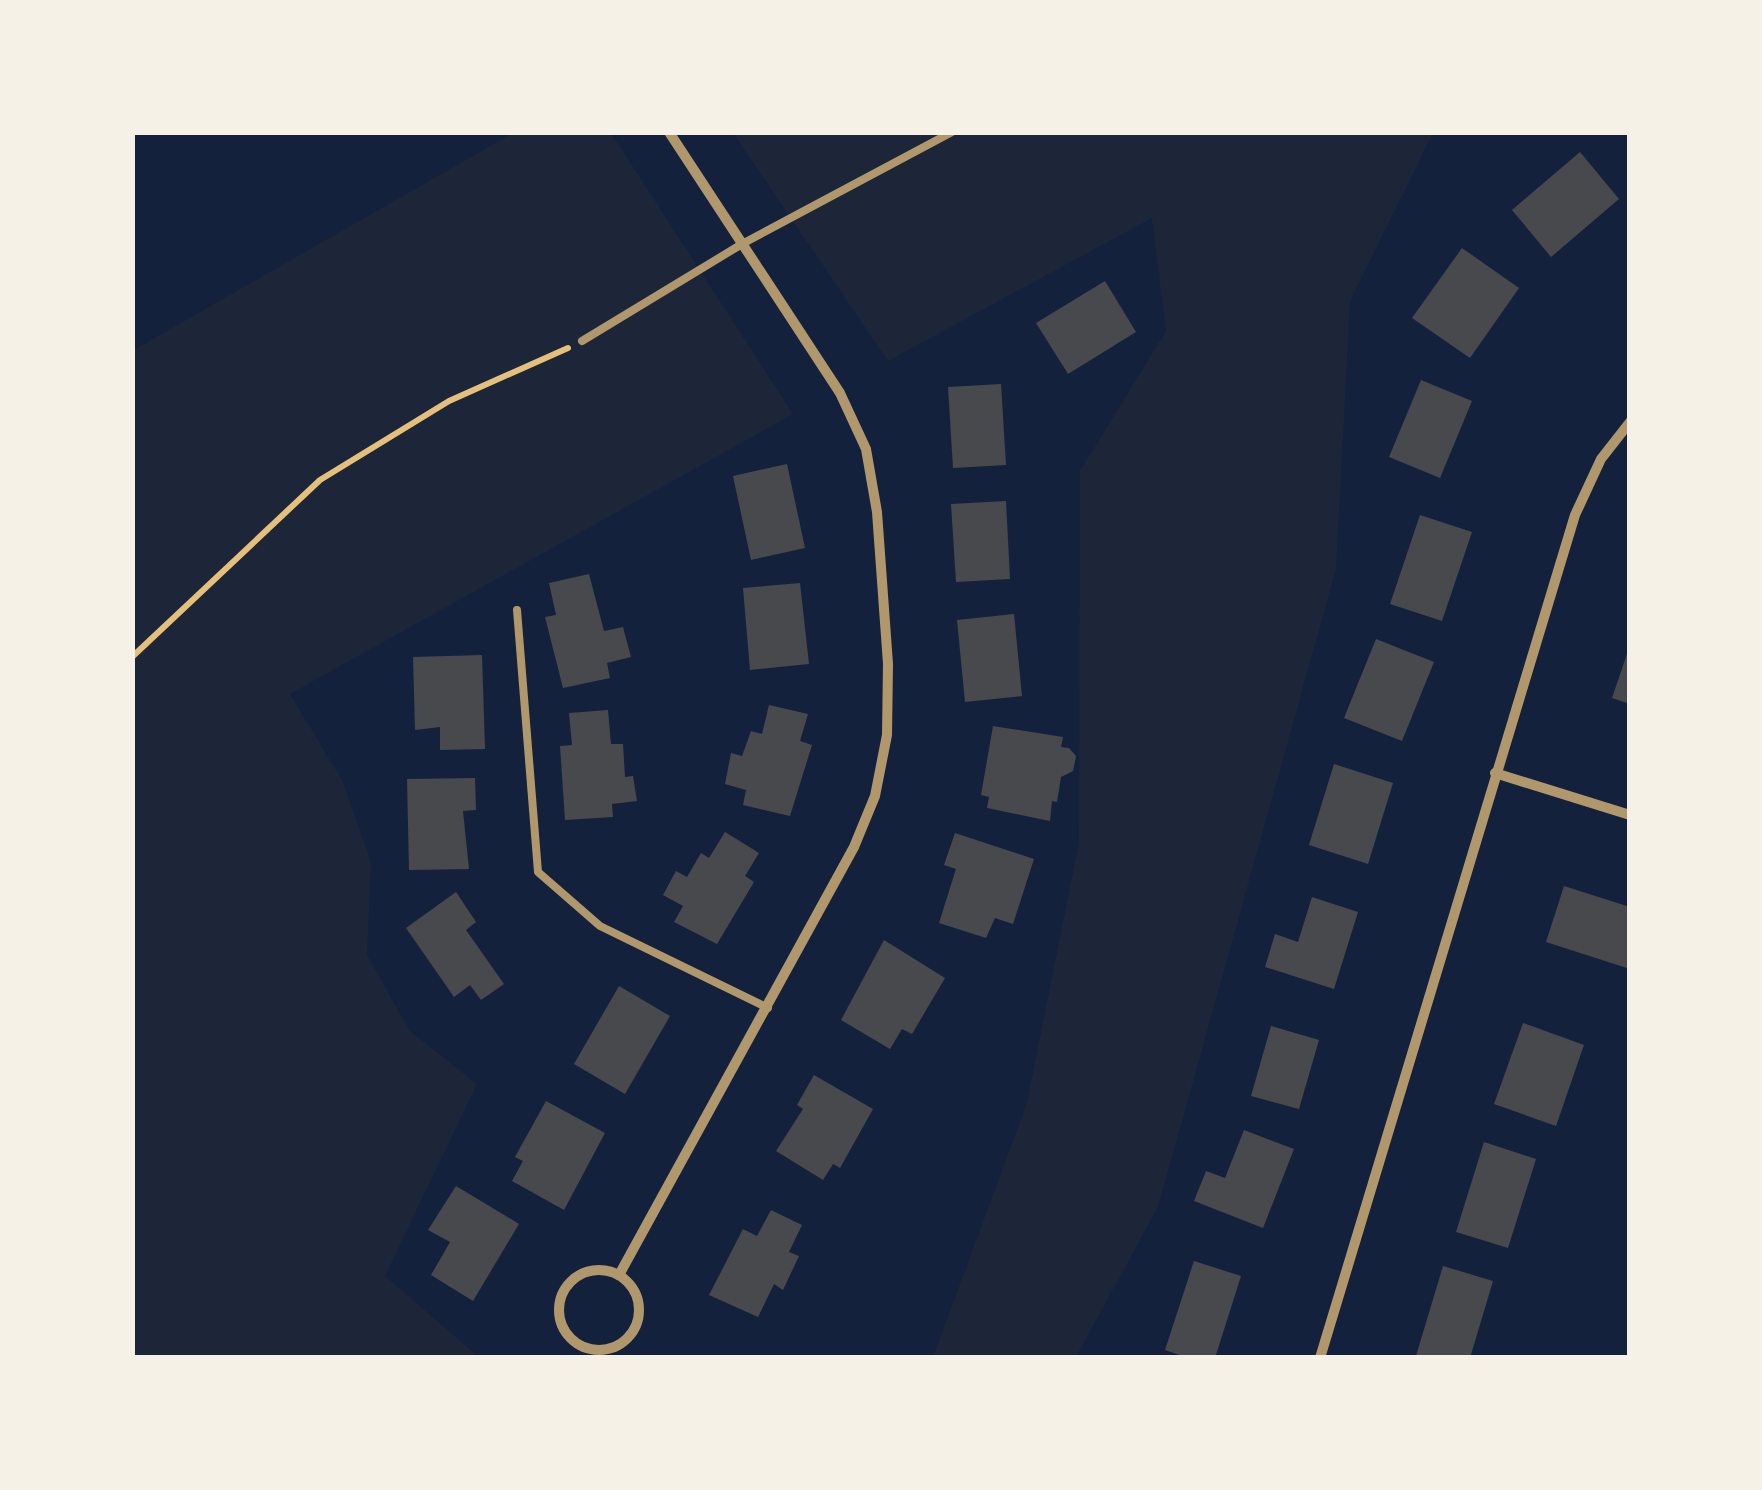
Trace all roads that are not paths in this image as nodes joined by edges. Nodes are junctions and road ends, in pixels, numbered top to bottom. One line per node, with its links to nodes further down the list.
1 (669, 132): 3 (street)
2 (952, 132): 3 (lane)
3 (742, 244): 4 (lane); 9 (street)
4 (582, 341)
5 (1630, 422): 7 (street)
6 (517, 610): 9 (lane)
7 (1495, 773): 8 (street); 11 (street)
8 (1630, 814)
9 (768, 1008): 10 (street)
10 (618, 1275): 10 (street)
11 (1320, 1358)

